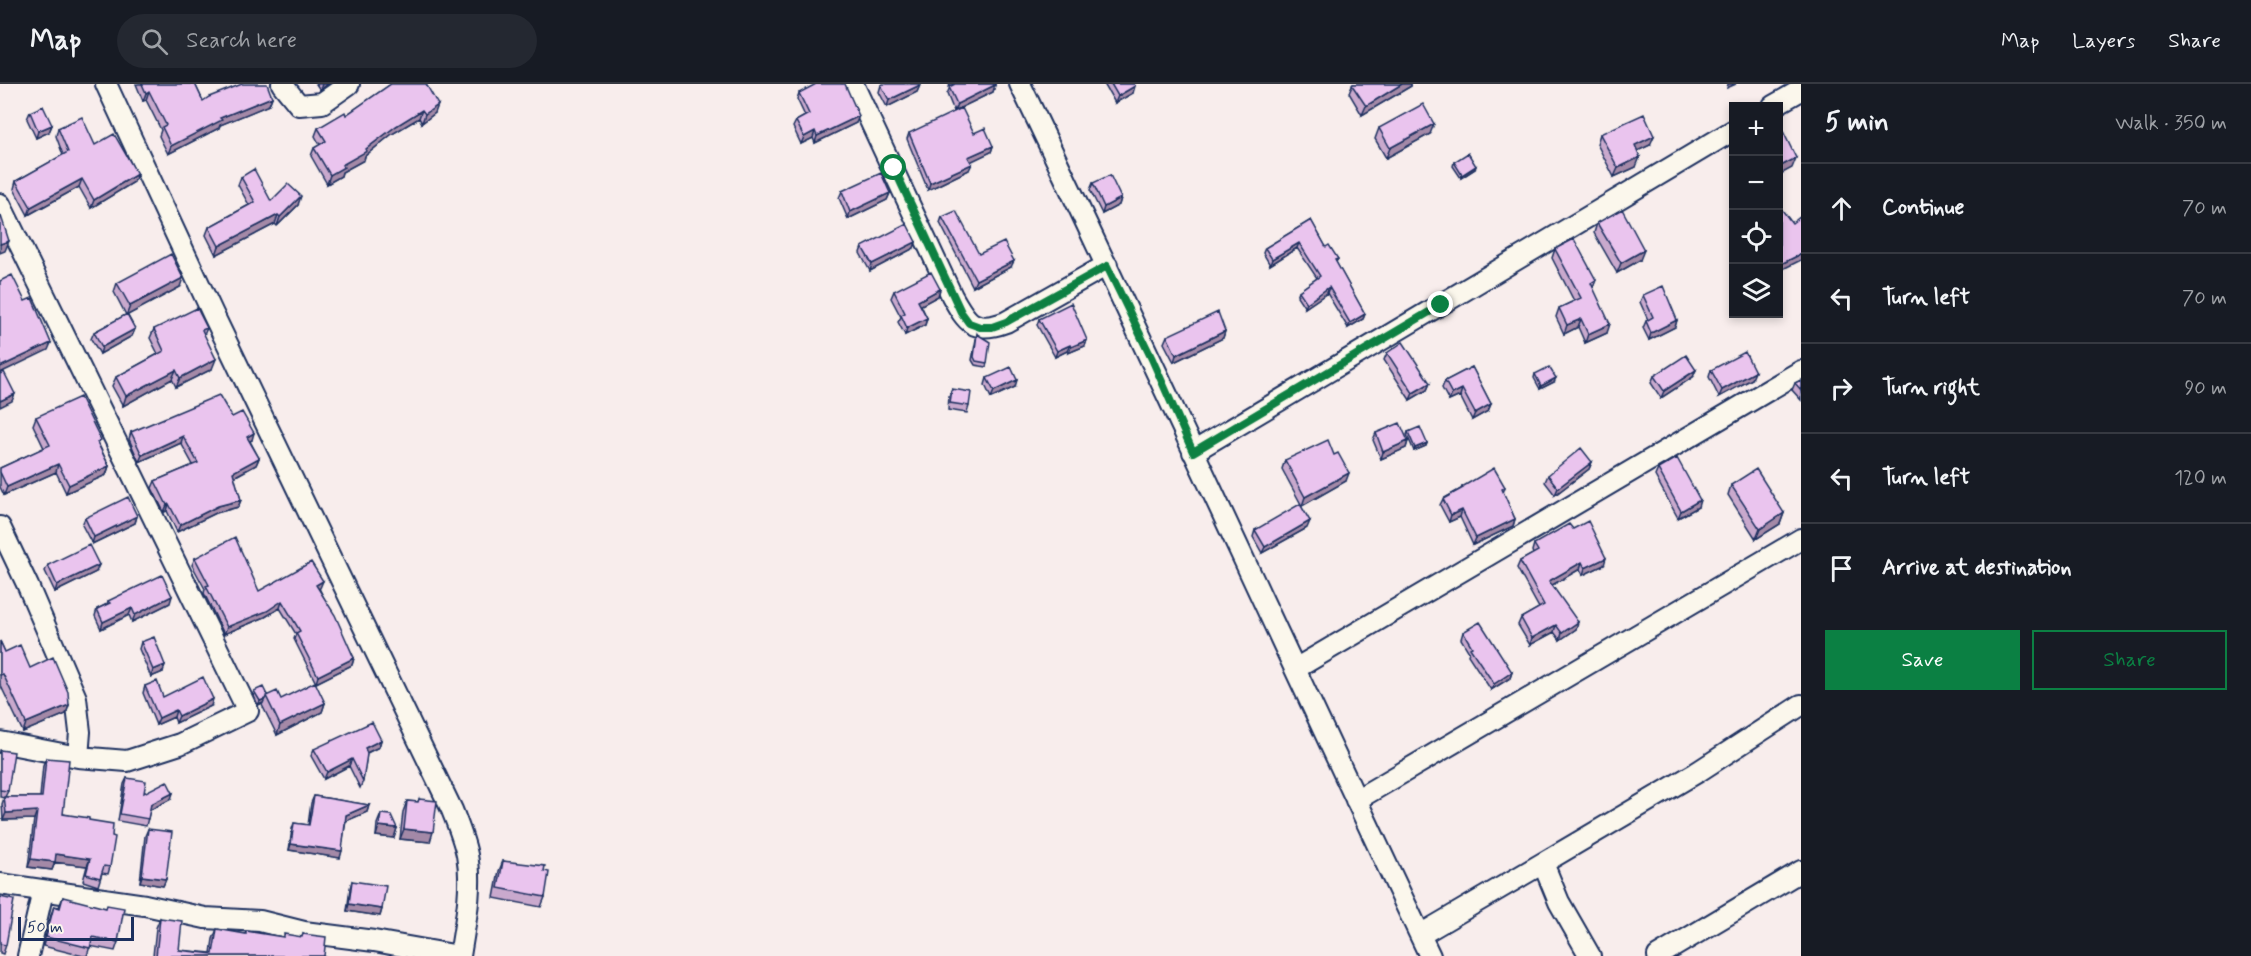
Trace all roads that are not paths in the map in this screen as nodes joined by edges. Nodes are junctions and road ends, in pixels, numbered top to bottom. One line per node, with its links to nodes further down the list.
1 (282, 84): 2 (street)
2 (349, 84)
3 (853, 84): 11 (street)
4 (1799, 84): 7 (street)
5 (108, 85): 27 (street)
6 (1023, 85): 11 (street)
7 (1801, 89): 8 (street)
8 (1780, 102)
9 (1729, 133): 13 (street)
10 (0, 204): 19 (street)
11 (1107, 266): 13 (street)
12 (1801, 371): 16 (street)
13 (1193, 452): 16 (street)
14 (0, 528): 19 (street)
15 (1801, 539): 20 (street)
16 (1295, 669): 20 (street)
17 (1801, 705): 21 (street)
18 (0, 742): 19 (street)
19 (78, 757)
20 (1356, 800): 25 (street)
21 (1543, 863): 25 (street); 29 (street)
22 (1801, 871): 30 (street)
23 (0, 884): 24 (street)
24 (43, 891): 26 (street); 27 (street)
25 (1420, 935): 28 (street)
26 (28, 956)
27 (459, 956)
28 (1430, 956)
29 (1590, 956)
30 (1658, 956)

